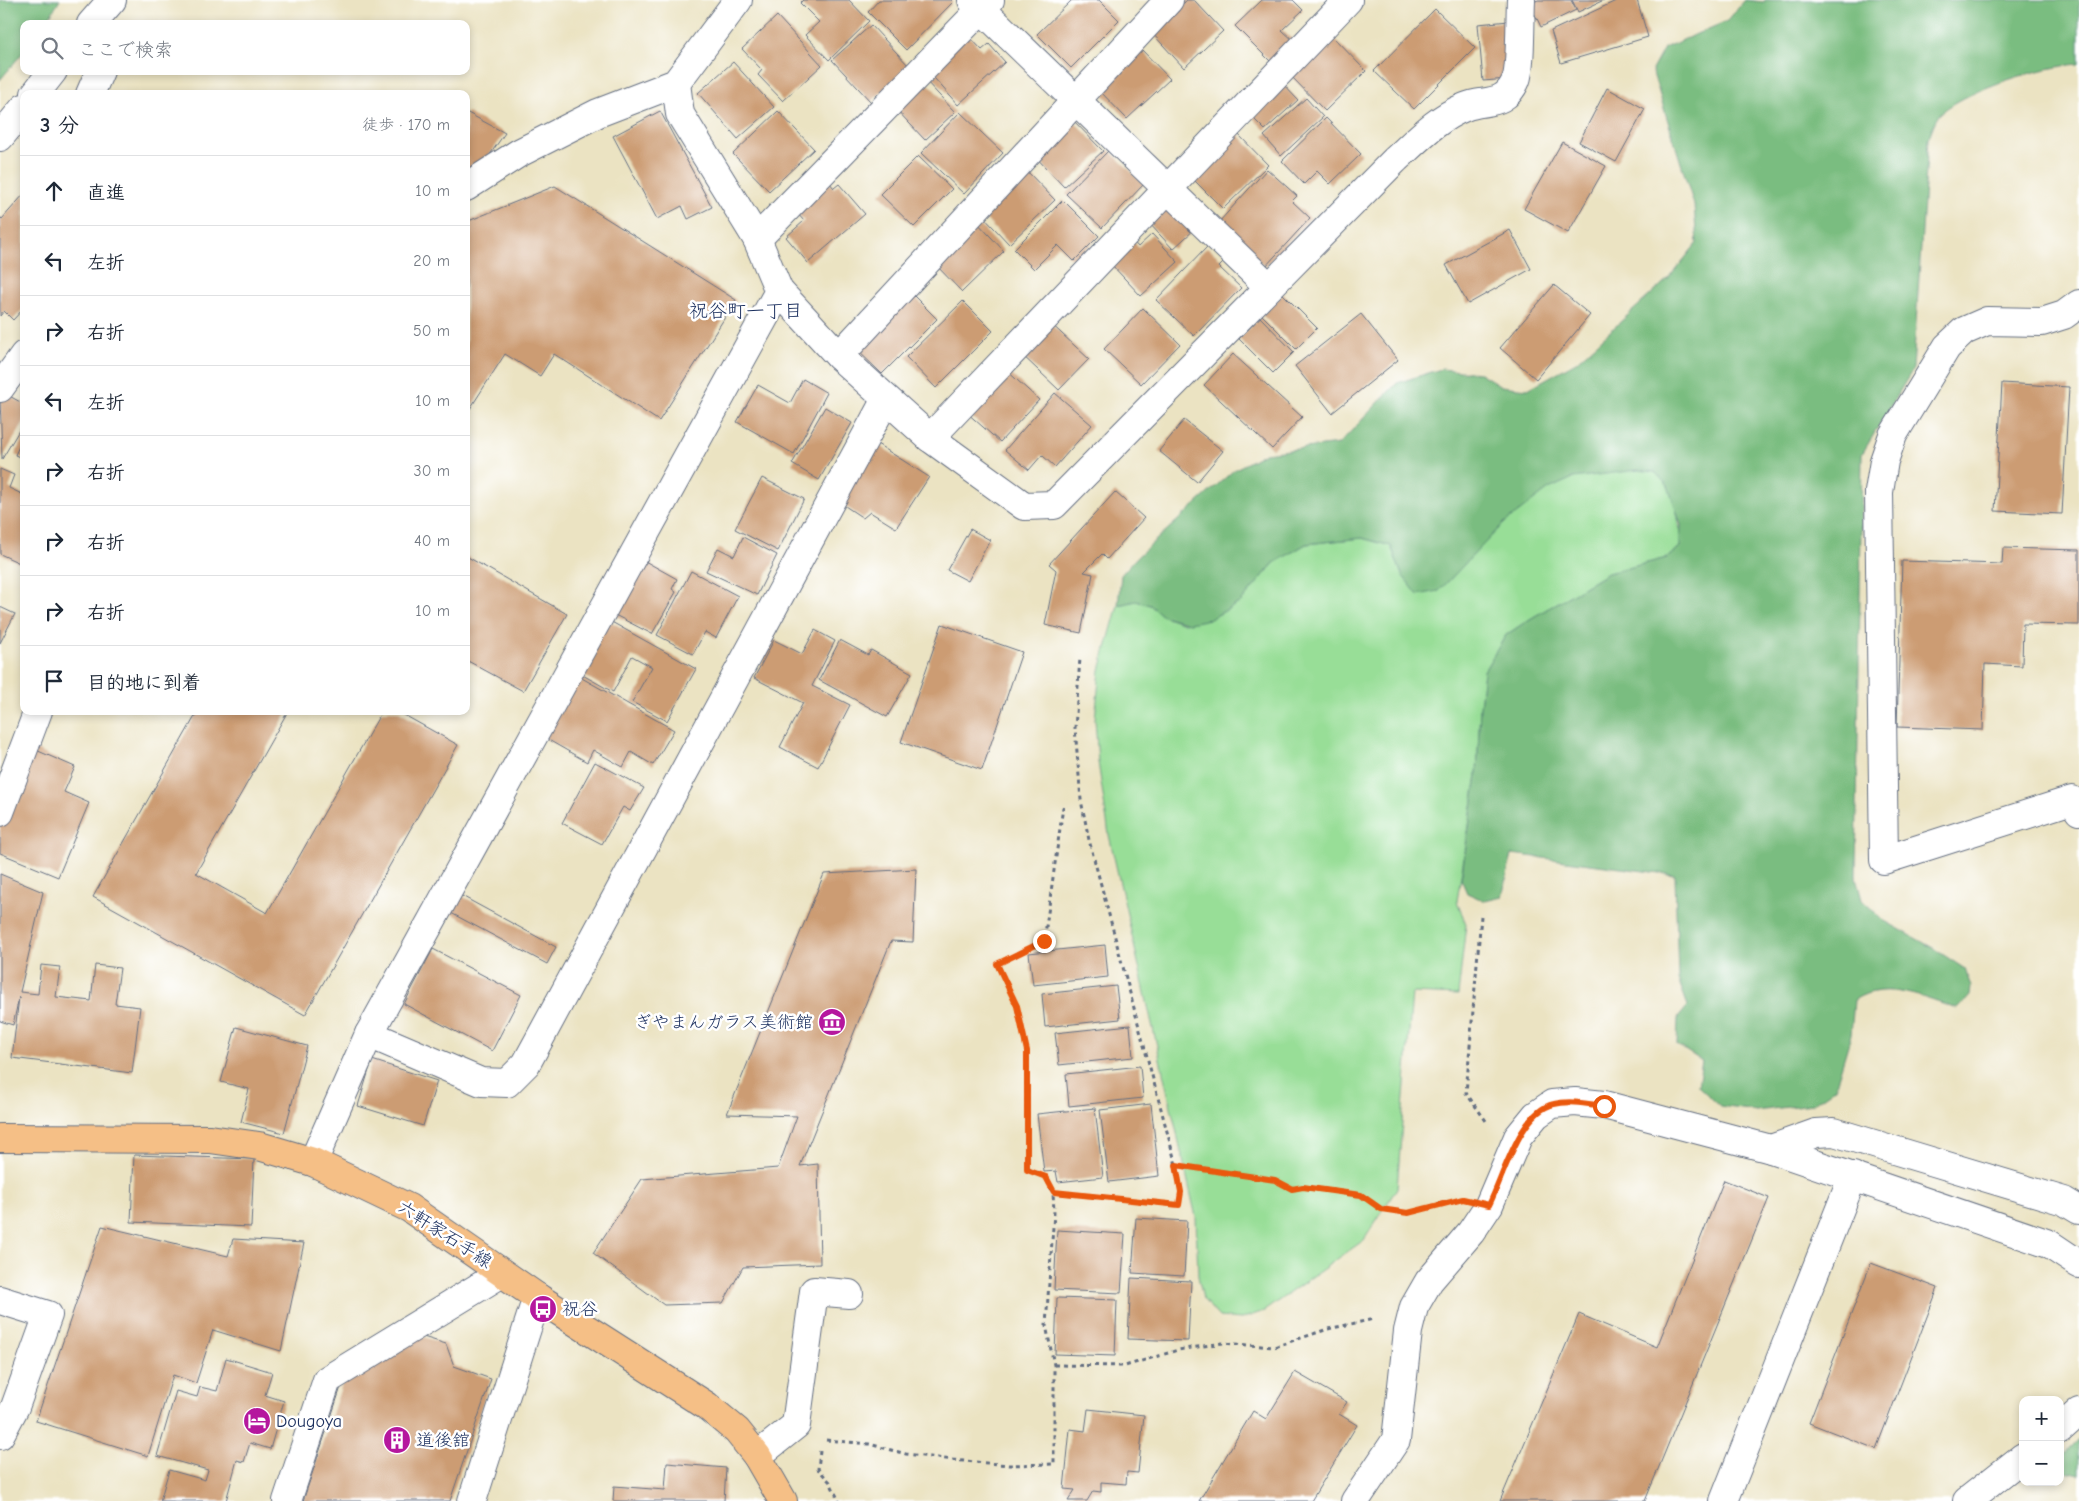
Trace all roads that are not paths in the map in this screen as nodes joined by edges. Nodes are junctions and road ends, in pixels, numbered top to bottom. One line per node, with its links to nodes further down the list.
1 (112, 0): 8 (street)
2 (124, 0): 9 (street)
3 (738, 0): 12 (street)
4 (1169, 0): 15 (street)
5 (1348, 0): 19 (street)
6 (1521, 0): 21 (street)
7 (981, 3): 15 (street); 20 (street)
8 (94, 20)
9 (118, 20)
10 (50, 75): 13 (street)
11 (98, 75): 14 (street)
12 (676, 83): 18 (street); 20 (street)
13 (38, 90)
14 (92, 90)
15 (1076, 100): 19 (street); 24 (street)
16 (20, 113): 17 (street)
17 (0, 137)
18 (470, 184)
19 (1167, 189): 21 (street); 28 (street)
20 (757, 239): 22 (street)
21 (1269, 287): 28 (street)
22 (779, 291): 24 (street); 32 (street)
23 (2079, 304): 30 (street)
24 (838, 356): 27 (street)
25 (20, 361): 26 (street)
26 (0, 388)
27 (886, 398): 28 (street); 32 (street)
28 (930, 438)
29 (36, 715): 31 (street)
30 (2079, 811)
31 (0, 812)
32 (370, 1034): 35 (street)
33 (0, 1138): 35 (main road, 六軒家石手線)
34 (1771, 1149): 36 (street); 37 (street); 51 (street)
35 (313, 1162): 39 (main road, 六軒家石手線)
36 (1853, 1176): 38 (street); 52 (street)
37 (2079, 1210)
38 (2079, 1264)
39 (502, 1273): 41 (main road, 六軒家石手線); 48 (street)
40 (849, 1294): 46 (street)
41 (537, 1297): 46 (main road, 六軒家石手線); 49 (street)
42 (0, 1300): 45 (street)
43 (2079, 1412): 44 (street)
44 (2064, 1425)
45 (0, 1435)
46 (757, 1456): 50 (main road, 六軒家石手線)
47 (2019, 1460): 53 (street)
48 (287, 1501)
49 (472, 1501)
50 (782, 1501)
51 (1354, 1501)
52 (1724, 1501)
53 (1967, 1501)

